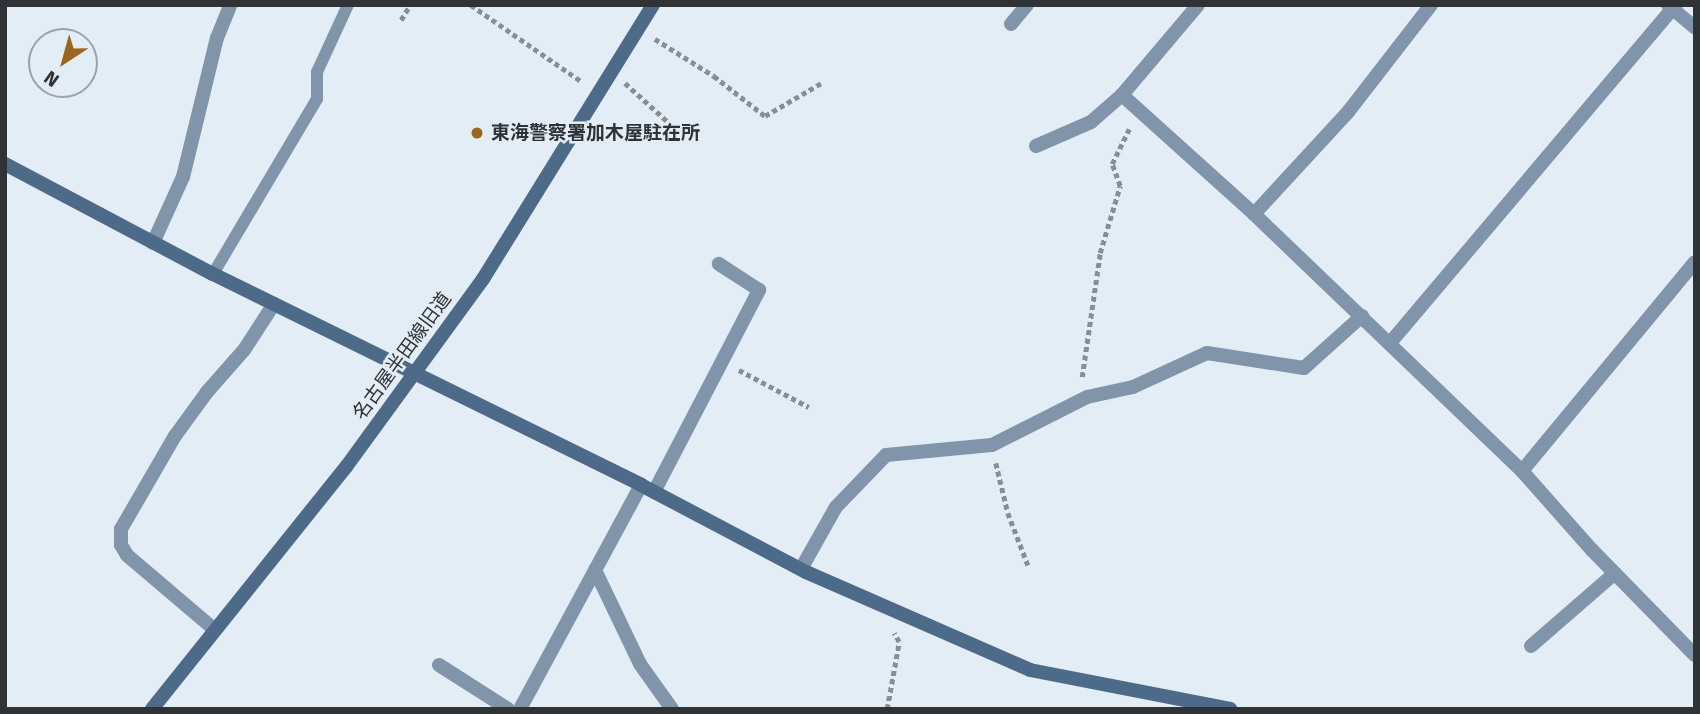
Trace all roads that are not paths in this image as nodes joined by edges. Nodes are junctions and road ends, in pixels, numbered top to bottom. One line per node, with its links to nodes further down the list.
1 (230, 5): 14 (street)
2 (348, 5): 17 (lane)
3 (653, 5): 21 (street, 名古屋半田線旧道)
4 (1027, 5): 8 (street)
5 (1431, 5): 13 (street)
6 (1672, 6): 9 (street); 20 (street)
7 (1194, 7): 10 (street)
8 (1011, 24)
9 (1695, 28)
10 (1122, 95): 11 (street); 13 (street)
11 (1036, 146)
12 (5, 164): 14 (street)
13 (1254, 214): 19 (street)
14 (153, 243): 17 (street)
15 (1695, 262): 22 (street)
16 (719, 264): 23 (street)
17 (213, 274): 18 (street)
18 (274, 304): 21 (street); 27 (street)
19 (1362, 316): 20 (street); 24 (street)
20 (1390, 344): 22 (street)
21 (412, 373): 23 (street); 27 (street, 名古屋半田線旧道)
22 (1522, 471): 26 (street)
23 (648, 488): 24 (street); 25 (street)
24 (801, 569): 31 (street)
25 (595, 570): 34 (street); 35 (street)
26 (1615, 573): 28 (street); 29 (street)
27 (215, 630): 32 (street, 名古屋半田線旧道)
28 (1531, 646)
29 (1695, 655)
30 (439, 665): 33 (street)
31 (1187, 705): 36 (street)
32 (152, 709)
33 (508, 709)
34 (520, 709)
35 (673, 709)
36 (1230, 709)

